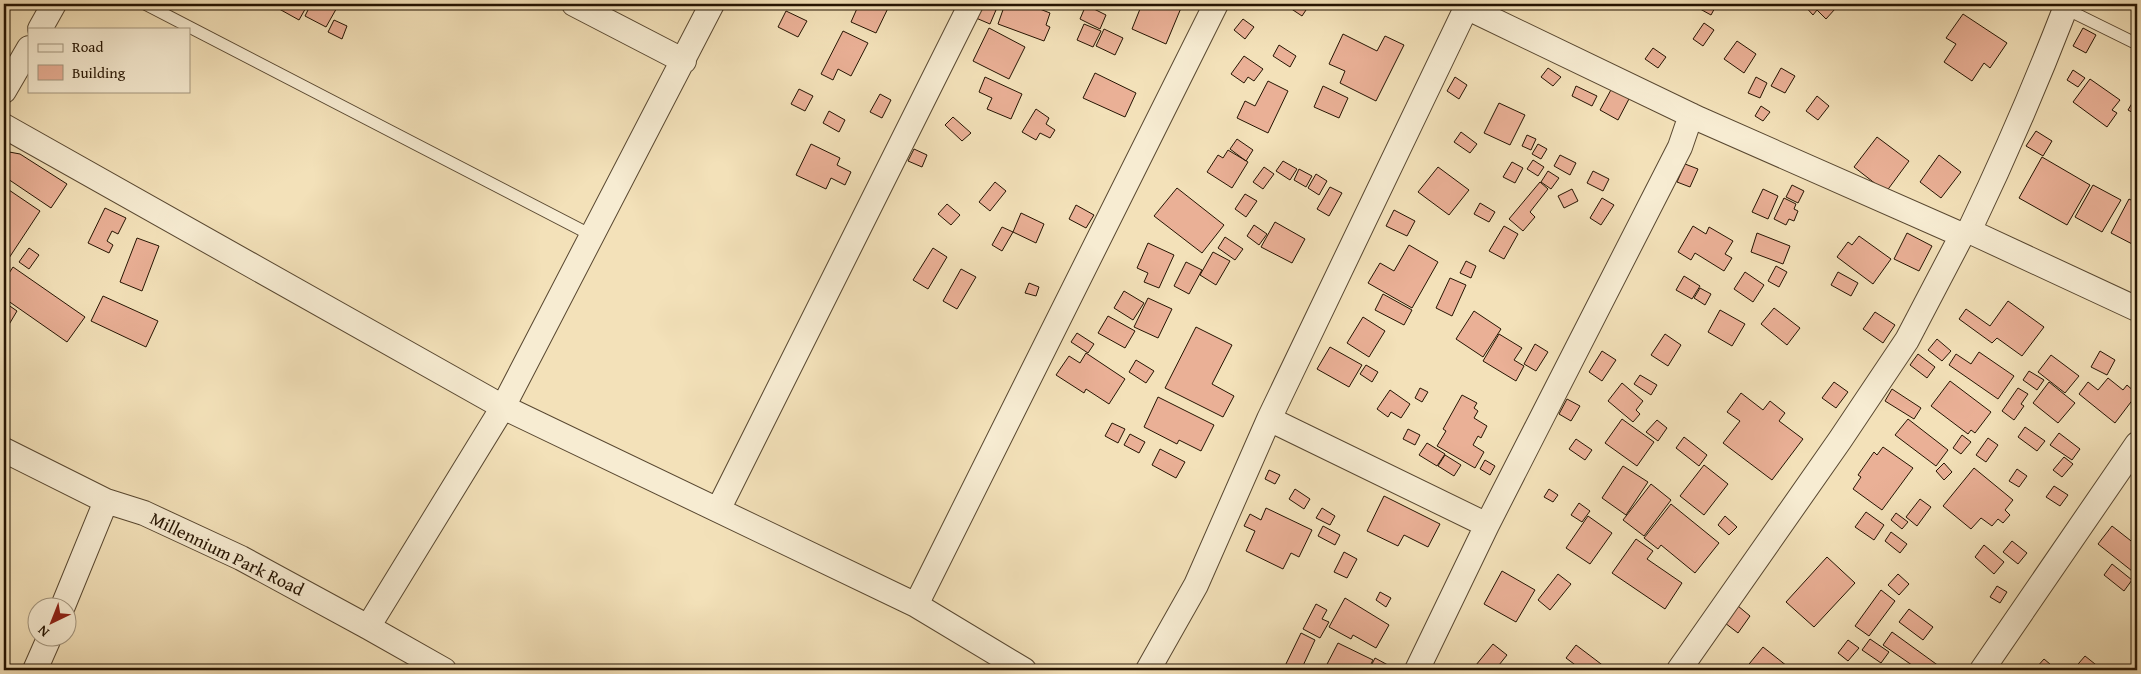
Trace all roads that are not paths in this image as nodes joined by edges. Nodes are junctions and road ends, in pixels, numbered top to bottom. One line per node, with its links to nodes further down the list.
1 (54, 4): 9 (street)
2 (145, 4): 17 (lane)
3 (574, 4): 12 (street)
4 (712, 4): 12 (street)
5 (972, 4): 24 (street)
6 (1216, 4): 27 (street)
7 (1467, 6): 14 (street); 20 (street)
8 (2060, 6): 10 (lane); 16 (street)
9 (41, 28)
10 (2137, 44)
11 (28, 50): 13 (street)
12 (684, 61): 17 (street)
13 (4, 92)
14 (1691, 115): 16 (street); 25 (street)
15 (4, 126): 19 (street)
16 (1965, 233): 18 (street); 35 (street)
17 (592, 236): 19 (street)
18 (2137, 308)
19 (503, 407): 24 (street); 28 (street)
20 (1269, 419): 25 (street); 33 (street)
21 (2137, 444): 36 (street)
22 (4, 450): 23 (street, Millennium Park Road)
23 (106, 501): 26 (street); 28 (street, Millennium Park Road)
24 (718, 510): 27 (street)
25 (1487, 525): 34 (street)
26 (67, 596)
27 (916, 605): 32 (street)
28 (368, 627): 31 (street, Millennium Park Road)
29 (46, 646): 30 (street)
30 (35, 670)
31 (444, 670)
32 (1024, 670)
33 (1148, 670)
34 (1417, 670)
35 (1679, 670)
36 (1982, 670)

